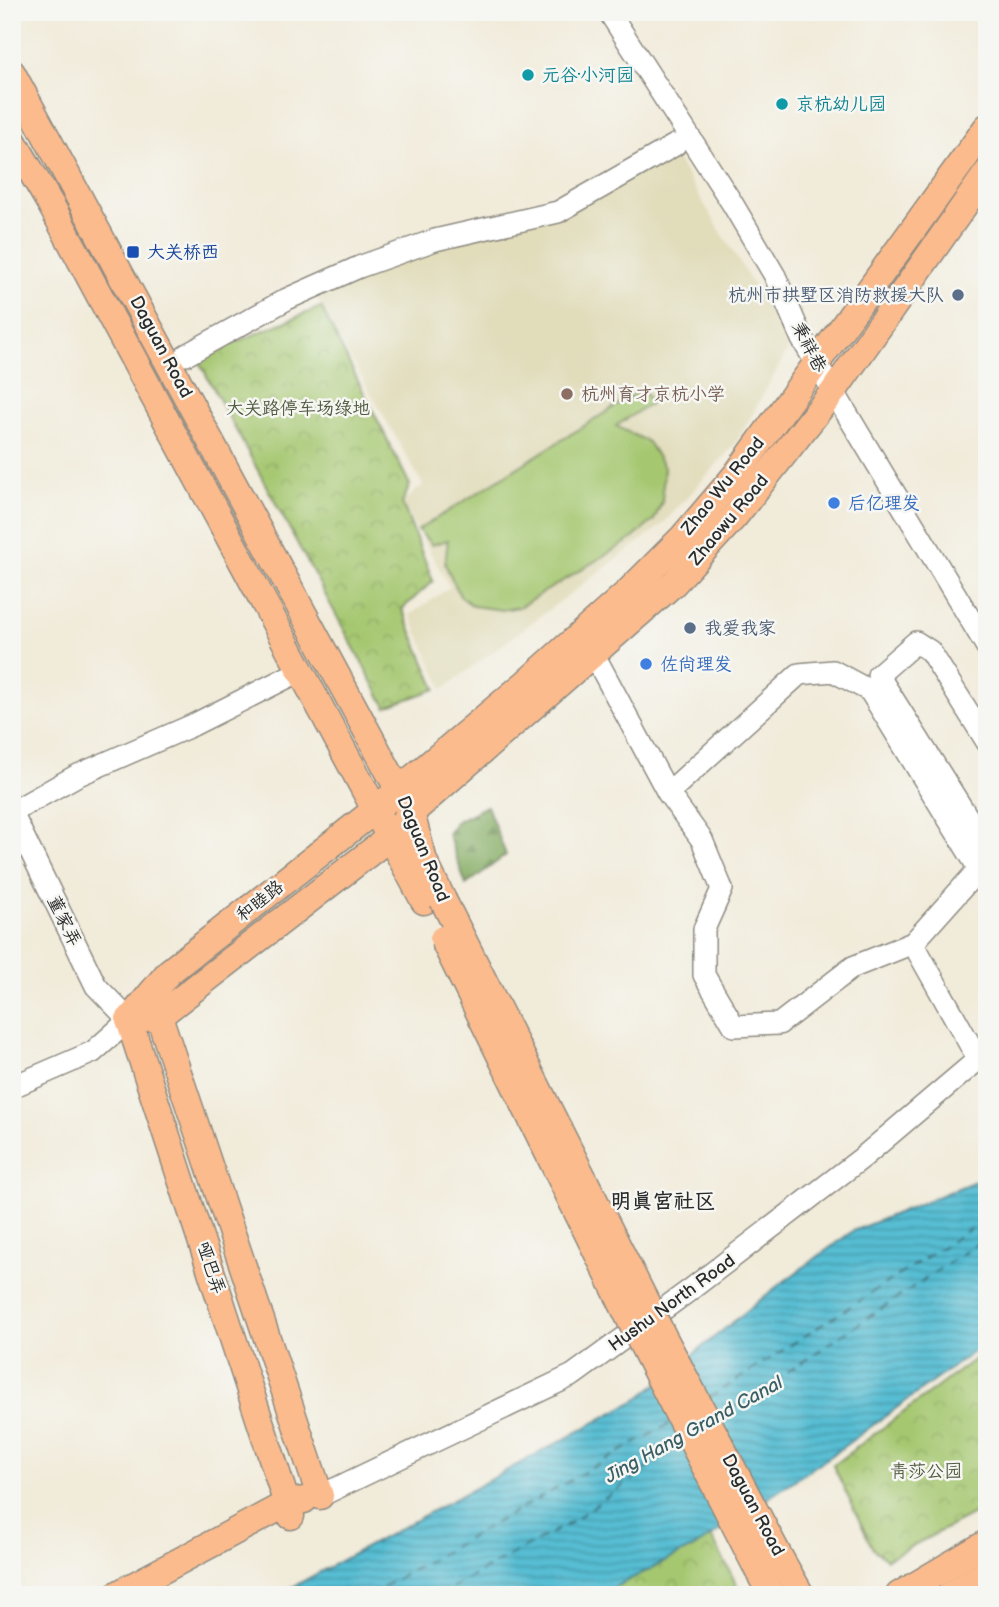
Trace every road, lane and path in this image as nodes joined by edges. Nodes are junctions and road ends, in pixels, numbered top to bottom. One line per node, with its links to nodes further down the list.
1 (609, 12): 8 (street, 秉祥巷)
2 (12, 73): 15 (main road, Daguan Road)
3 (987, 127): 8 (main road, Zhao Wu Road)
4 (12, 139): 12 (main road, Daguan Road)
5 (675, 145): 7 (street)
6 (987, 173): 9 (main road, Zhaowu Road)
7 (186, 355)
8 (816, 364): 9 (street, 秉祥巷); 15 (main road, Zhao Wu Road)
9 (833, 392): 10 (street, 秉祥巷); 11 (main road, Zhaowu Road)
10 (987, 647)
11 (593, 653): 14 (street); 15 (main road, Zhaowu Road)
12 (300, 671): 16 (main road, Daguan Road); 17 (street)
13 (986, 739): 19 (street)
14 (668, 793): 21 (street); 21 (street)
15 (405, 801): 16 (main road, 和睦路); 18 (main road, 和睦路); 20 (main road, Daguan Road)
16 (375, 810): 18 (main road, Daguan Road); 23 (main road, 和睦路)
17 (12, 813): 23 (street, 董家弄)
18 (390, 837): 20 (main road, Daguan Road); 22 (main road, 和睦路)
19 (987, 848)
20 (436, 906): 30 (main road, Daguan Road, bridge)
21 (913, 943): 24 (street)
22 (159, 1016): 23 (main road); 26 (main road, 哑巴弄)
23 (129, 1020): 25 (street, 和睦路); 27 (main road, 哑巴弄)
24 (983, 1056): 26 (street, Hushu North Road)
25 (12, 1087)
26 (320, 1496): 27 (main road, Hushu North Road)
27 (290, 1510): 31 (main road, Hushu North Road); 32 (main road, Hushu North Road)
28 (987, 1543): 34 (main road)
29 (987, 1573): 35 (main road)
30 (770, 1575): 33 (main road, Daguan Road)
31 (116, 1595)
32 (144, 1595)
33 (801, 1595)
34 (899, 1595)
35 (950, 1595)

